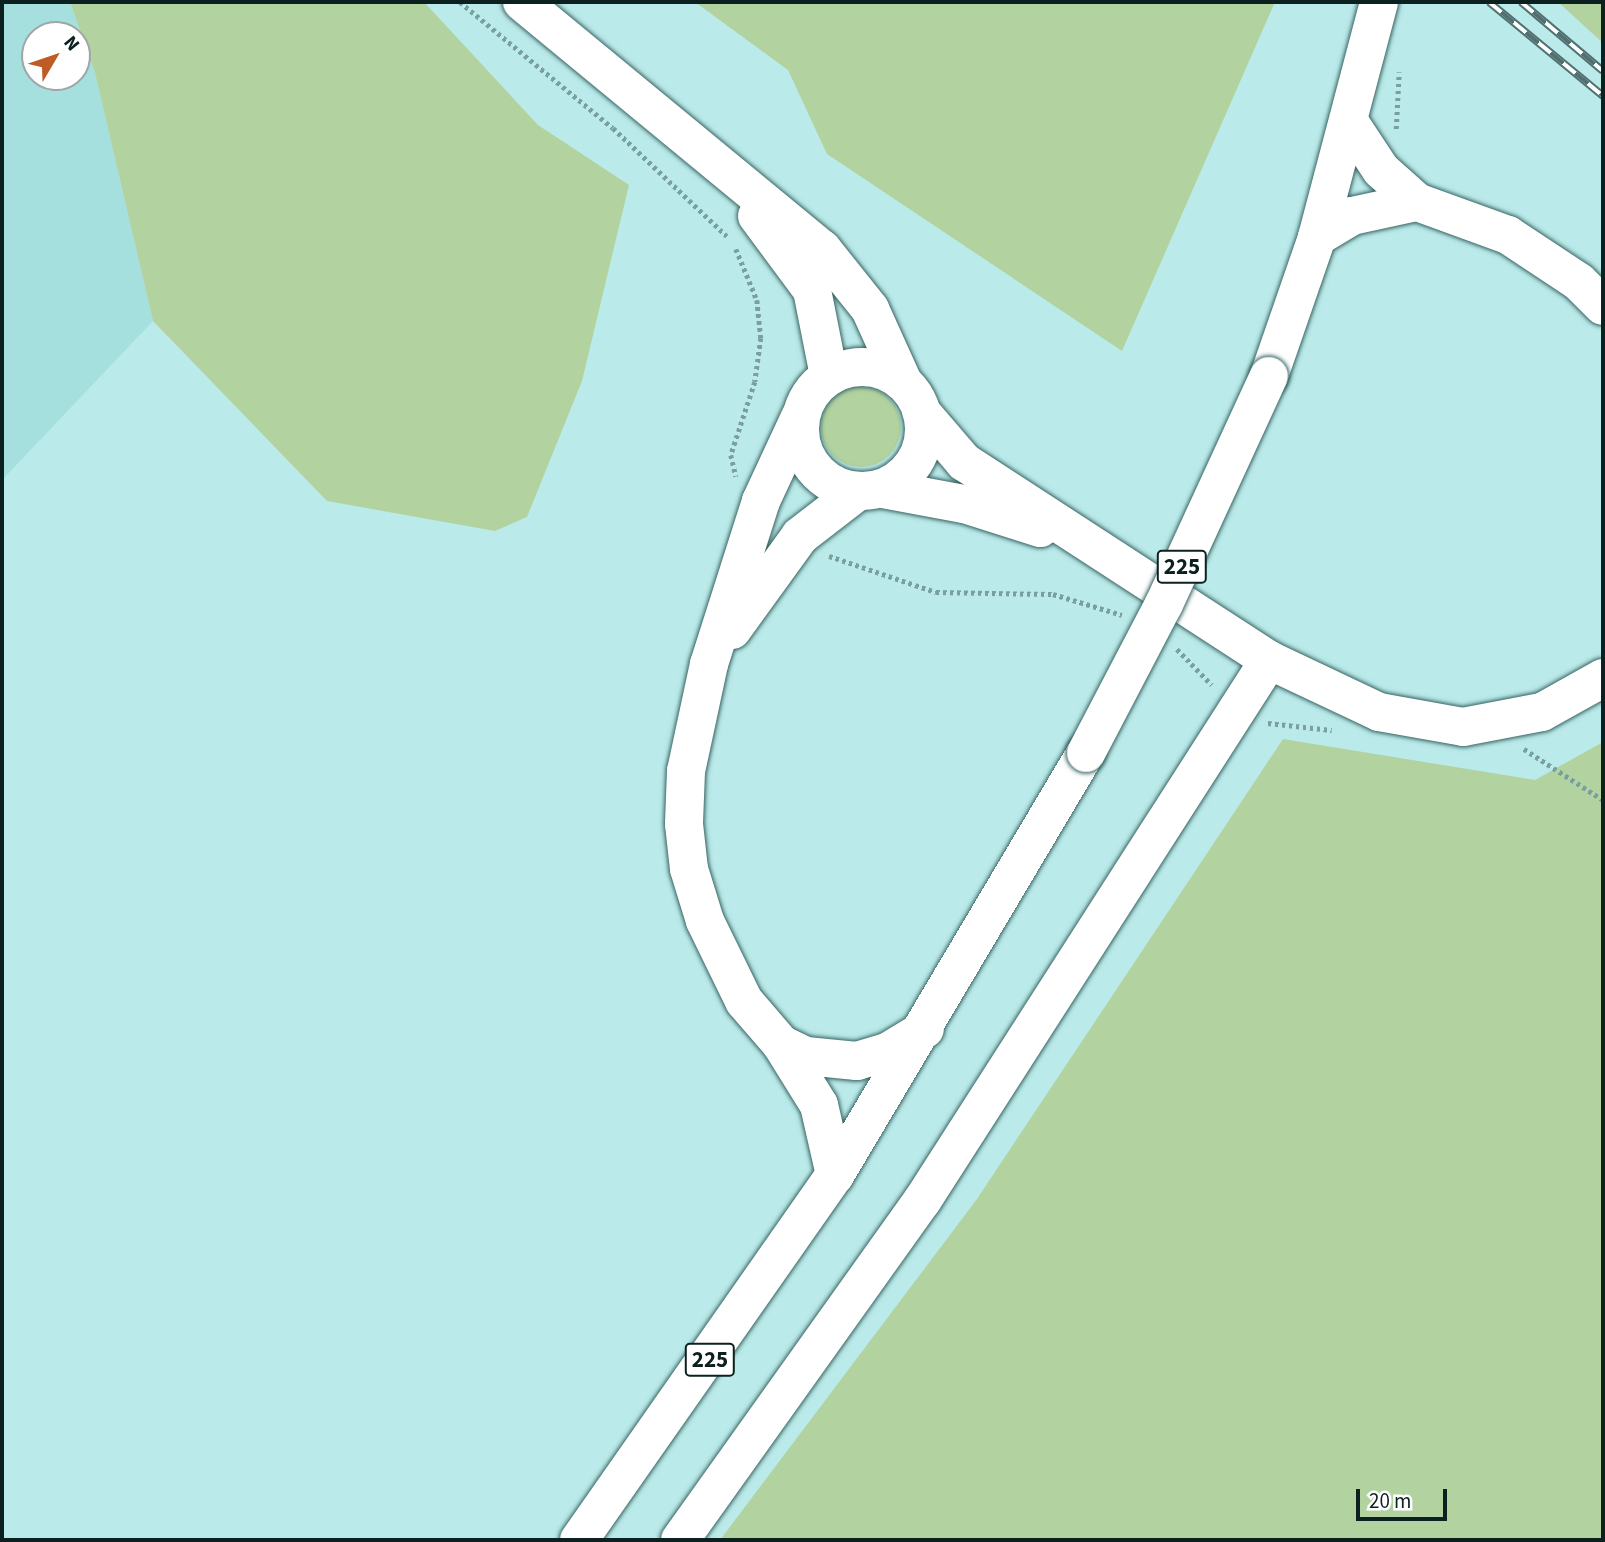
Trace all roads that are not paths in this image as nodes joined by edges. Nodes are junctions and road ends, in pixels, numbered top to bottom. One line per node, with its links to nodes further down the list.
1 (522, 2): 4 (main road)
2 (1380, 2): 3 (main road, 225)
3 (1350, 123): 5 (main road); 6 (main road, 225)
4 (706, 156): 8 (main road); 9 (main road)
5 (1417, 202): 6 (main road); 7 (main road)
6 (1318, 237): 16 (main road, 225, bridge)
7 (1603, 306)
8 (829, 376): 9 (main road); 10 (main road)
9 (913, 398): 11 (main road); 12 (main road)
10 (800, 418): 11 (main road); 14 (main road)
11 (870, 490): 12 (main road); 14 (main road)
12 (1105, 556): 13 (main road)
13 (1269, 660): 15 (main road); 20 (main road)
14 (709, 664): 17 (main road)
15 (1603, 678)
16 (929, 1026): 17 (main road); 18 (main road, 225)
17 (781, 1044): 18 (main road)
18 (835, 1175): 19 (main road, 225)
19 (579, 1540)
20 (680, 1540)

